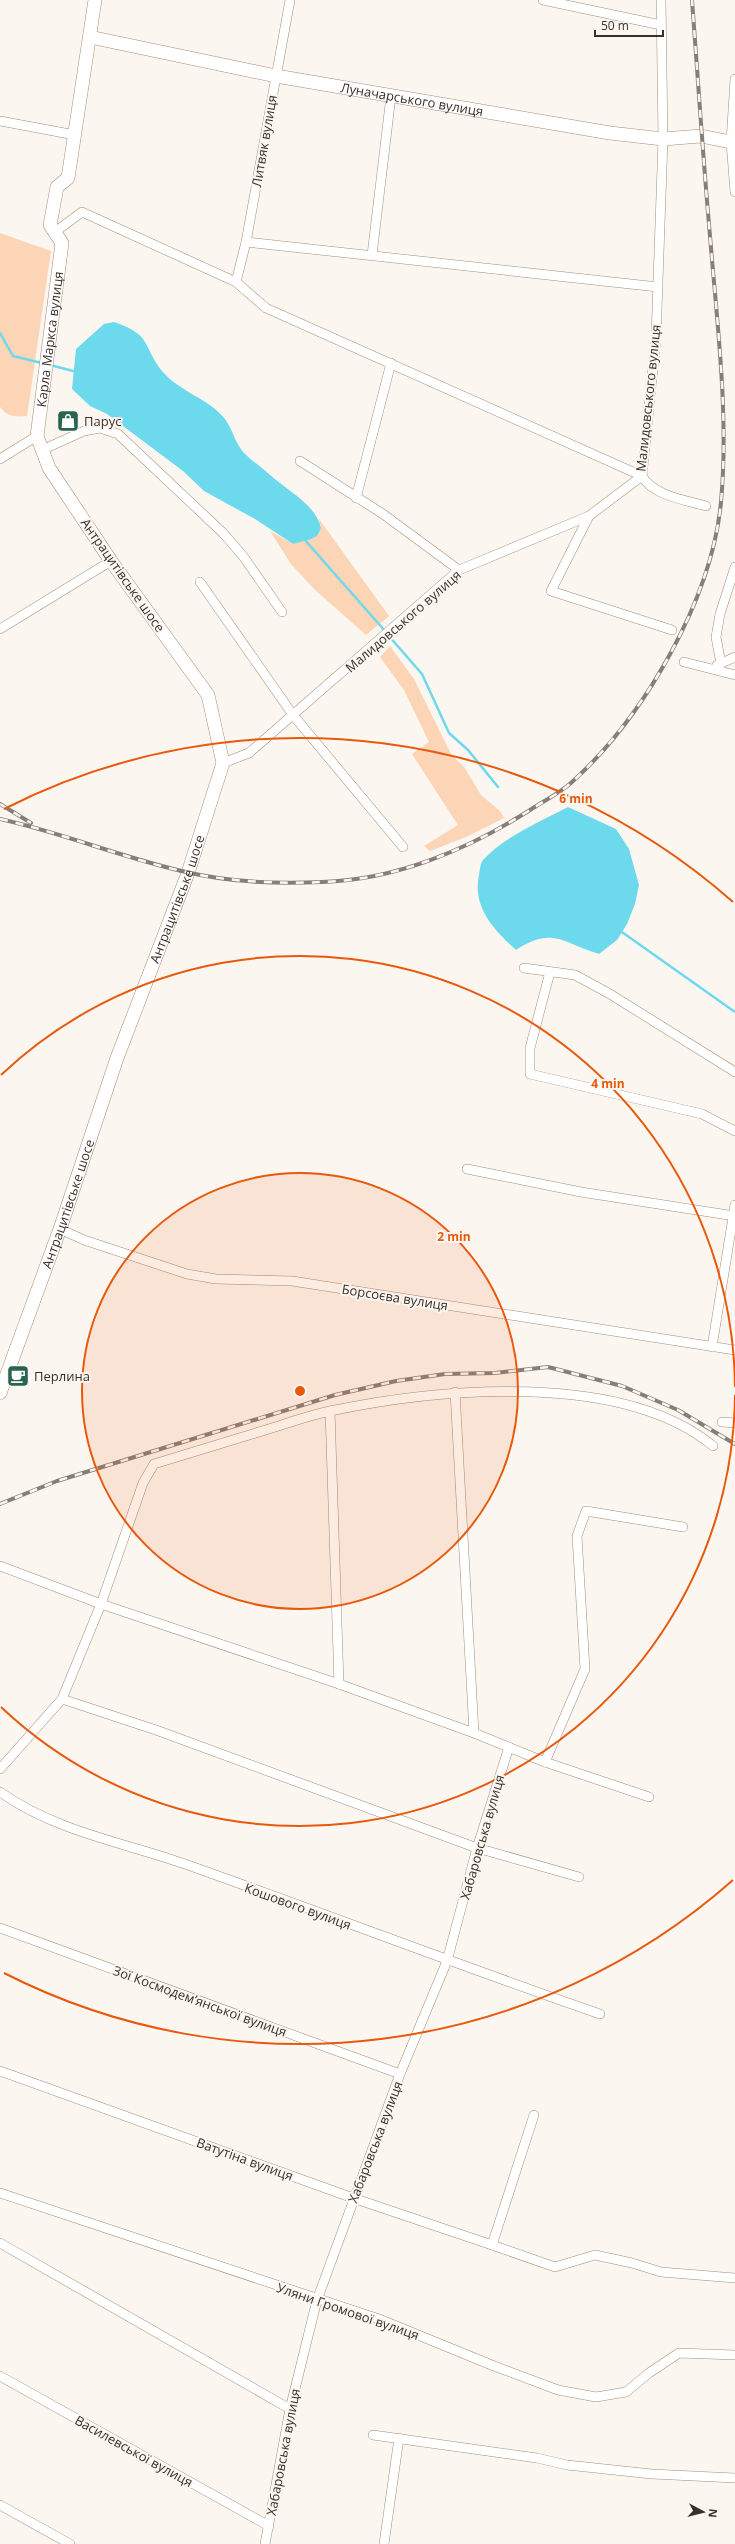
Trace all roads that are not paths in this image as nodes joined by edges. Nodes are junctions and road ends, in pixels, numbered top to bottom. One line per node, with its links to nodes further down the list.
1 (95, 0): 6 (main road)
2 (290, 0): 7 (street, Литвяк вулиця)
3 (543, 0): 5 (street)
4 (661, 0): 5 (street, Малидовського вулиця)
5 (661, 25): 12 (street, Малидовського вулиця)
6 (90, 37): 7 (main road, Луначарського вулиця); 11 (main road)
7 (276, 76): 9 (main road, Луначарського вулиця); 16 (street, Литвяк вулиця)
8 (735, 79): 13 (street)
9 (391, 96): 12 (main road, Луначарського вулиця); 17 (street)
10 (0, 121): 11 (street)
11 (75, 135): 15 (main road, Карла Маркса вулиця)
12 (663, 139): 13 (main road, Луначарського вулиця); 19 (street, Малидовського вулиця)
13 (733, 143): 14 (street)
14 (735, 192)
15 (58, 238): 18 (street); 21 (main road, Карла Маркса вулиця)
16 (246, 242): 17 (street); 18 (street, Литвяк вулиця)
17 (372, 254): 19 (street)
18 (236, 282): 20 (street)
19 (658, 287): 25 (street, Малидовського вулиця)
20 (391, 363): 25 (street); 26 (street)
21 (37, 436): 22 (main road, Антрацитівське шосе); 23 (street)
22 (42, 450): 29 (main road, Антрацитівське шосе); 33 (street)
23 (0, 459)
24 (300, 461): 26 (street)
25 (642, 476): 27 (street); 28 (street, Малидовського вулиця)
26 (356, 498): 31 (street)
27 (706, 506)
28 (589, 516): 31 (street, Малидовського вулиця); 35 (street)
29 (111, 561): 34 (street); 42 (main road, Антрацитівське шосе)
30 (735, 567): 38 (street)
31 (459, 570): 41 (street, Малидовського вулиця)
32 (200, 582): 41 (street)
33 (282, 612)
34 (0, 629)
35 (672, 630)
36 (735, 657): 38 (street)
37 (684, 662): 39 (street)
38 (721, 664): 39 (street)
39 (706, 668): 40 (street)
40 (735, 675)
41 (293, 715): 42 (street, Малидовського вулиця); 43 (street)
42 (223, 763): 51 (main road, Антрацитівське шосе)
43 (403, 847)
44 (524, 968): 45 (street)
45 (550, 972): 46 (street); 47 (street)
46 (735, 1072)
47 (735, 1131)
48 (467, 1169): 50 (street)
49 (735, 1205): 50 (street)
50 (734, 1216): 52 (street)
51 (60, 1229): 52 (street, Борсоєва вулиця); 55 (main road, Антрацитівське шосе)
52 (712, 1347): 53 (street, Борсоєва вулиця)
53 (735, 1350)
54 (455, 1392): 56 (street); 59 (street); 65 (street)
55 (0, 1393)
56 (330, 1411): 62 (street); 63 (street)
57 (722, 1422): 58 (street)
58 (735, 1423)
59 (713, 1446)
60 (683, 1527): 67 (street)
61 (0, 1566): 62 (street)
62 (101, 1604): 63 (street); 64 (street)
63 (339, 1684): 65 (street)
64 (62, 1699): 68 (street); 71 (street)
65 (474, 1733): 66 (street)
66 (508, 1747): 67 (street); 71 (street, Хабаровська вулиця)
67 (545, 1762): 70 (street)
68 (0, 1769)
69 (0, 1792): 74 (street, Кошового вулиця)
70 (648, 1797)
71 (477, 1848): 72 (street); 74 (street, Хабаровська вулиця)
72 (579, 1876)
73 (0, 1928): 77 (street, Зої Космодем’янської вулиця)
74 (447, 1961): 75 (street, Кошового вулиця); 77 (street, Хабаровська вулиця)
75 (600, 2014)
76 (0, 2071): 80 (street, Ватутіна вулиця)
77 (400, 2074): 80 (street, Хабаровська вулиця)
78 (534, 2115): 82 (street)
79 (0, 2193): 84 (street, Уляни Громової вулиця)
80 (353, 2198): 82 (street, Ватутіна вулиця); 84 (street, Хабаровська вулиця)
81 (0, 2243): 87 (street)
82 (492, 2245): 83 (street, Ватутіна вулиця)
83 (735, 2278)
84 (317, 2300): 85 (street, Уляни Громової вулиця); 87 (street, Хабаровська вулиця)
85 (735, 2355)
86 (0, 2376): 92 (street, Василевської вулиця)
87 (290, 2409): 92 (street, Хабаровська вулиця)
88 (373, 2435): 89 (street)
89 (399, 2438): 90 (street); 95 (street)
90 (735, 2478)
91 (0, 2505): 93 (street)
92 (269, 2526): 94 (street, Хабаровська вулиця)
93 (70, 2544)
94 (265, 2544)
95 (384, 2544)

